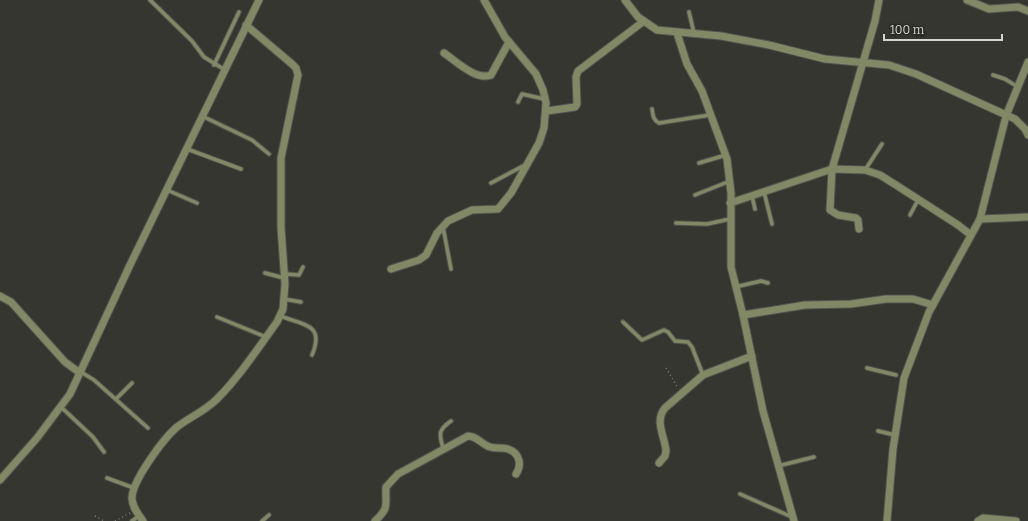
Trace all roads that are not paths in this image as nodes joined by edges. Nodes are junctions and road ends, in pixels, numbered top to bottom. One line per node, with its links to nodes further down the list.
1 (150, 0): 17 (lane)
2 (259, 0): 11 (street)
3 (625, 0): 10 (street)
4 (879, 0): 18 (street)
5 (967, 0): 7 (street)
6 (486, 1): 14 (street)
7 (1028, 11)
8 (239, 12): 17 (lane)
9 (689, 12): 13 (lane)
10 (644, 21): 12 (street); 25 (street)
11 (246, 25): 19 (street); 62 (street)
12 (677, 33): 13 (street); 26 (street)
13 (694, 34): 18 (street)
14 (509, 42): 15 (street); 22 (street)
15 (444, 53)
16 (1028, 62): 21 (street)
17 (214, 64): 19 (lane)
18 (863, 64): 28 (street); 37 (street)
19 (224, 70): 27 (street)
20 (993, 75): 21 (lane)
21 (1018, 87): 28 (street)
22 (545, 99): 23 (lane); 25 (street)
23 (518, 102)
24 (652, 109): 26 (lane)
25 (547, 111): 35 (street)
26 (711, 114): 33 (street)
27 (202, 116): 31 (street); 32 (lane)
28 (1006, 116): 29 (street); 52 (street)
29 (1028, 135)
30 (882, 144): 38 (lane)
31 (186, 149): 36 (lane); 41 (street)
32 (269, 154)
33 (726, 156): 34 (lane); 39 (street)
34 (699, 162)
35 (528, 163): 40 (lane); 55 (street)
36 (241, 169)
37 (832, 169): 38 (street); 42 (street); 56 (street)
38 (865, 170): 45 (street)
39 (730, 181): 43 (lane); 47 (street)
40 (492, 182)
41 (166, 189): 46 (lane); 77 (street)
42 (764, 192): 44 (street); 54 (lane)
43 (695, 195)
44 (752, 196): 47 (street); 48 (lane)
45 (918, 198): 49 (lane); 57 (street)
46 (197, 203)
47 (730, 203): 51 (street)
48 (755, 209)
49 (910, 215)
50 (1028, 217): 52 (street)
51 (730, 219): 53 (lane); 64 (street)
52 (980, 219): 57 (street)
53 (676, 224)
54 (772, 224)
55 (443, 226): 59 (street); 60 (lane)
56 (859, 229)
57 (971, 236): 68 (street)
58 (303, 267): 62 (lane)
59 (391, 269)
60 (451, 269)
61 (265, 273): 62 (lane)
62 (285, 276): 66 (street)
63 (768, 283): 64 (lane)
64 (736, 287): 69 (street)
65 (0, 296): 77 (street)
66 (284, 299): 67 (lane); 70 (street)
67 (301, 302)
68 (933, 305): 69 (street); 86 (street)
69 (743, 315): 75 (street)
70 (280, 316): 73 (street); 74 (lane)
71 (217, 317): 73 (lane)
72 (623, 322): 78 (lane)
73 (266, 337): 95 (street)
74 (312, 355)
75 (752, 356): 78 (street); 91 (street)
76 (867, 368): 79 (lane)
77 (81, 372): 81 (lane); 82 (street)
78 (703, 375): 90 (street)
79 (896, 375)
80 (132, 383): 81 (lane)
81 (116, 399): 84 (lane)
82 (62, 407): 88 (lane); 94 (street)
83 (451, 421): 87 (lane)
84 (148, 428)
85 (878, 431): 86 (lane)
86 (894, 435): 103 (street)
87 (443, 448): 92 (street); 102 (street)
88 (104, 452)
89 (814, 457): 91 (lane)
90 (659, 463)
91 (778, 466): 99 (street)
92 (516, 474)
93 (107, 478): 95 (lane)
94 (0, 480)
95 (134, 488): 98 (street)
96 (740, 494): 99 (lane)
97 (269, 515): 101 (lane)
98 (139, 516): 100 (lane)
99 (793, 519)
100 (132, 521)
101 (262, 521)
102 (375, 521)
103 (887, 521)
104 (978, 521): 105 (street)
105 (1016, 521)

